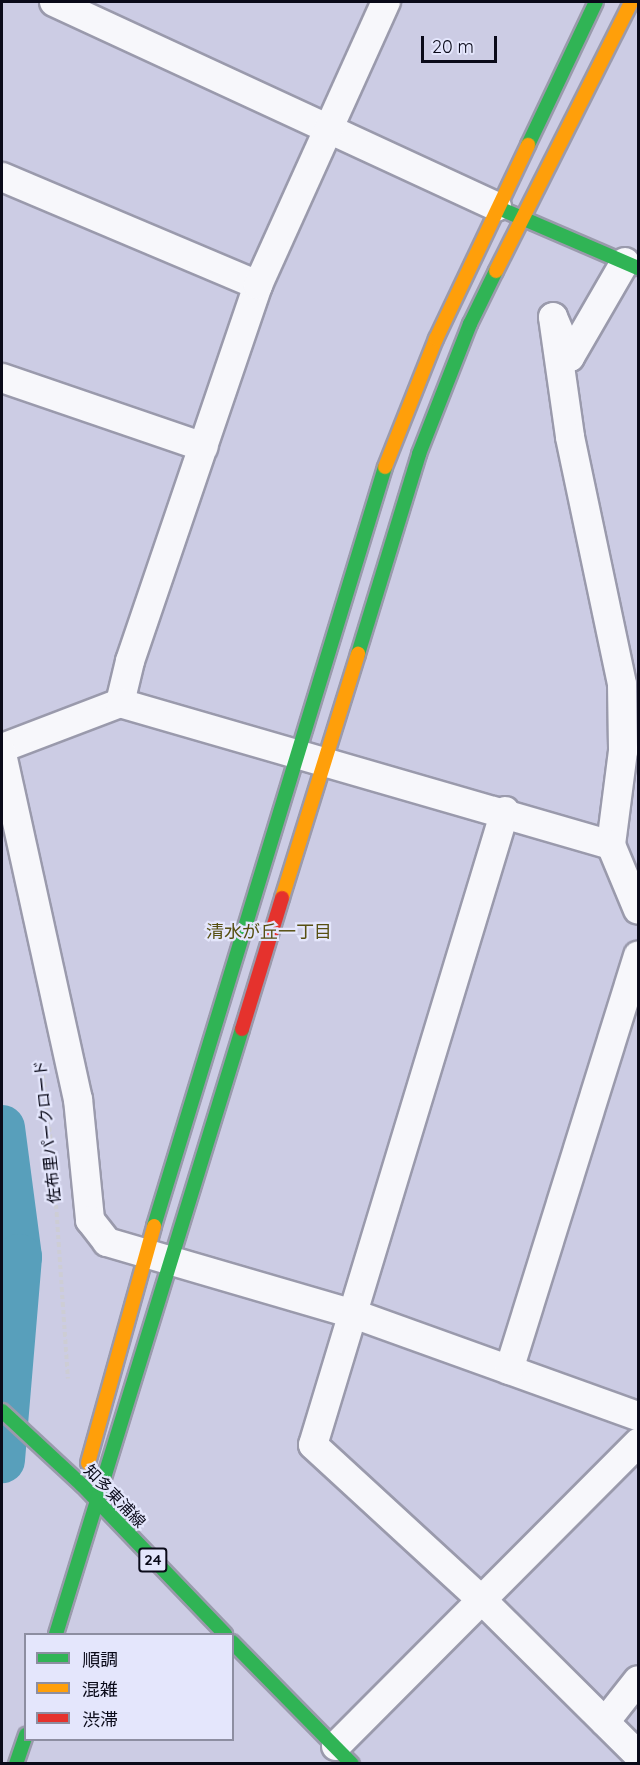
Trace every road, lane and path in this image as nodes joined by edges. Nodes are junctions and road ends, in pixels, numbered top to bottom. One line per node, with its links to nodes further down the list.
1 (54, 2): 5 (street)
2 (386, 2): 5 (street)
3 (596, 2): 7 (street)
4 (631, 2): 7 (street)
5 (326, 130): 7 (street); 9 (street)
6 (2, 177): 9 (street)
7 (509, 213): 8 (street); 14 (street); 16 (street)
8 (632, 265): 18 (street)
9 (258, 285): 11 (street)
10 (2, 378): 11 (street)
11 (204, 447): 12 (street)
12 (120, 703): 13 (street); 14 (street)
13 (2, 748)
14 (296, 750): 16 (street); 22 (street)
15 (2, 754): 22 (street)
16 (326, 759): 17 (street); 23 (street)
17 (505, 811): 18 (street); 24 (street)
18 (611, 844): 19 (street)
19 (639, 910)
20 (639, 956): 25 (street)
21 (42, 1068): 26 (path, 佐布里パークロード)
22 (146, 1252): 23 (street); 30 (street)
23 (173, 1260): 24 (street); 31 (street)
24 (354, 1314): 25 (street); 33 (street)
25 (509, 1370): 28 (street)
26 (68, 1378)
27 (2, 1411): 30 (street, 知多東浦線 / 24)
28 (639, 1416)
29 (639, 1443): 33 (street)
30 (82, 1485): 31 (street, 知多東浦線 / 24); 32 (street)
31 (99, 1503): 32 (street); 35 (street, 知多東浦線 / 24)
32 (77, 1560): 34 (street)
33 (484, 1602): 38 (street); 40 (street)
34 (57, 1633)
35 (223, 1633)
36 (234, 1644): 40 (street)
37 (639, 1680): 38 (street)
38 (605, 1722): 41 (street)
39 (24, 1741): 42 (street)
40 (344, 1755)
41 (639, 1755)
42 (16, 1764)

